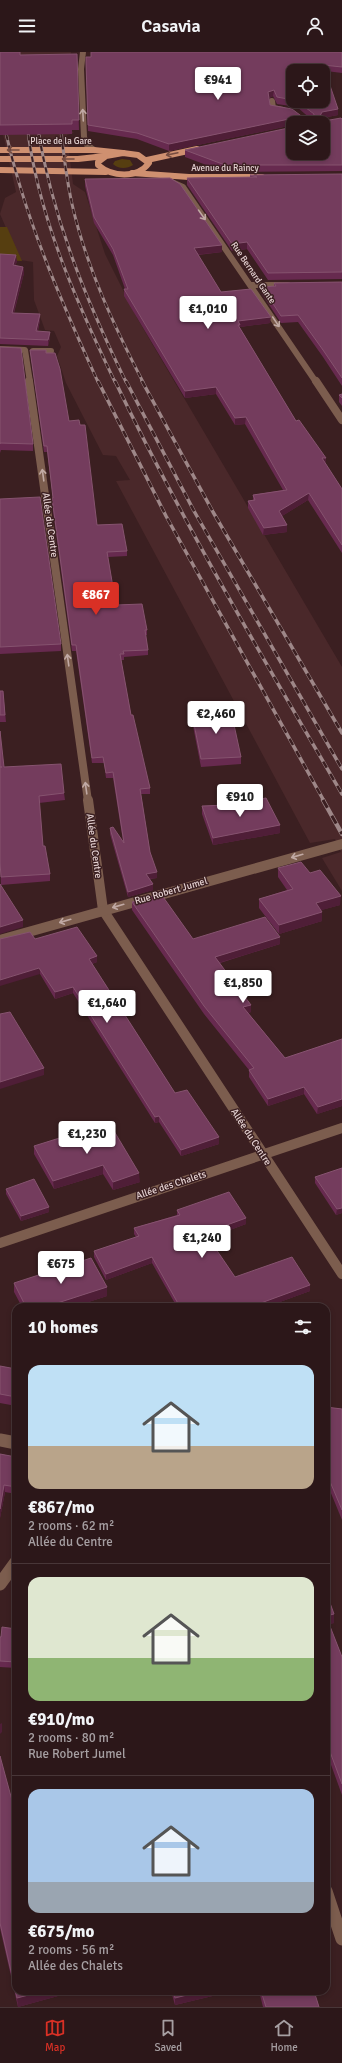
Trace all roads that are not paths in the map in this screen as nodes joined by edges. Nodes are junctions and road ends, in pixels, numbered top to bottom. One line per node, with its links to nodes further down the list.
1 (83, 52): 6 (street, one-way to 1)
2 (272, 101): 3 (street)
3 (287, 110)
4 (204, 148): 10 (main road, one-way to 10)
5 (0, 150): 6 (main road, Place de la Gare, one-way to 5)
6 (94, 150): 7 (main road, Place de la Gare)
7 (123, 153): 8 (main road, Place de la Gare); 10 (main road, Place de la Gare)
8 (107, 156): 9 (main road, Place de la Gare, one-way to 9); 12 (main road)
9 (0, 159)
10 (147, 160): 13 (main road)
11 (0, 170): 12 (main road)
12 (106, 172): 14 (main road)
13 (132, 173): 14 (main road); 15 (main road, Avenue du Raincy)
14 (123, 174): 17 (street, Rue Bernard Gante, one-way to 17)
15 (271, 176)
16 (298, 284): 17 (street)
17 (251, 285): 21 (street, Rue Bernard Gante, one-way to 21)
18 (0, 349): 19 (street)
19 (26, 350): 20 (street); 23 (street, Allée du Centre, one-way to 19)
20 (51, 351)
21 (342, 420)
22 (342, 844): 23 (street, Rue Robert Jumel, one-way to 23)
23 (103, 910): 24 (street, Rue Robert Jumel, one-way to 24); 26 (street, Allée du Centre)
24 (0, 940)
25 (342, 1128): 26 (street, Allée des Chalets)
26 (262, 1155): 27 (street, Allée des Chalets); 28 (street, Allée du Centre)
27 (0, 1242)
28 (342, 1274)
29 (0, 1440): 30 (street)
30 (12, 1442)
31 (12, 1568): 32 (street)
32 (0, 1584)
33 (330, 1902): 34 (street)
34 (342, 1939)

